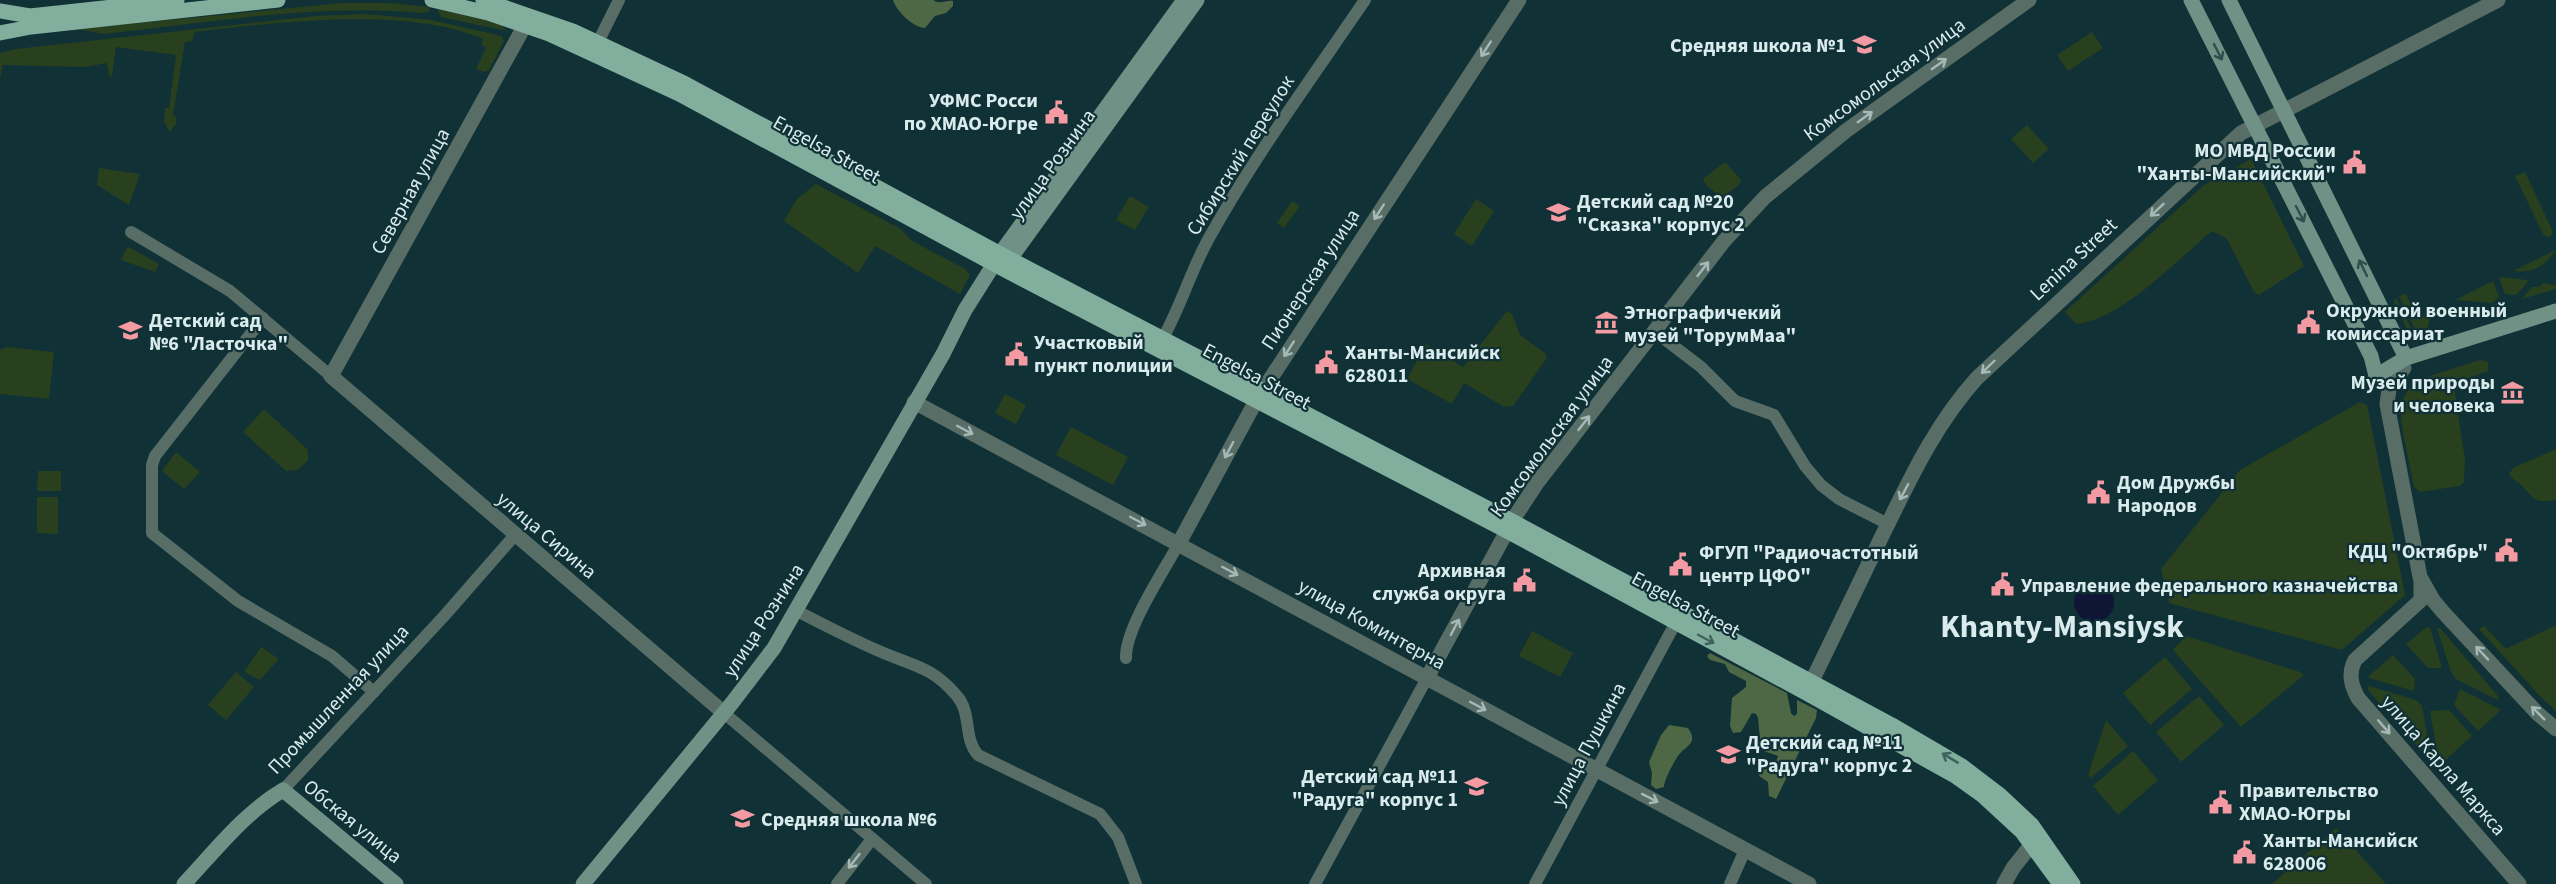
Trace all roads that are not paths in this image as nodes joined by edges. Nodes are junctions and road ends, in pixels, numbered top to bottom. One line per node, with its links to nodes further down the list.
1 (177, 0): 15 (main road)
2 (278, 0): 14 (main road)
3 (432, 0): 16 (main road, Engelsa Street)
4 (483, 0): 16 (main road, Engelsa Street)
5 (619, 0): 18 (street)
6 (1184, 0): 20 (main road, улица Рознина)
7 (1197, 0): 20 (main road, улица Рознина)
8 (1365, 0): 28 (street, Сибирский переулок)
9 (1519, 0): 32 (street, Пионерская улица, one-way to 32)
10 (2029, 0): 27 (street, Комсомольская улица, one-way to 10)
11 (2191, 0): 21 (main road, one-way to 21)
12 (2229, 0): 19 (main road)
13 (2499, 0): 19 (street, Lenina Street)
14 (216, 3): 17 (main road)
15 (0, 11)
16 (527, 20): 18 (main road, Engelsa Street); 30 (street, Северная улица)
17 (0, 33)
18 (596, 47): 23 (main road, Engelsa Street)
19 (2284, 109): 21 (street, Lenina Street); 29 (main road, one-way to 19)
20 (1108, 114): 23 (main road, улица Рознина)
21 (2254, 125): 31 (main road, one-way to 31); 34 (street, Lenina Street, one-way to 34)
22 (131, 232): 25 (street, улица Сирина)
23 (1002, 261): 28 (main road, Engelsa Street); 32 (main road, Engelsa Street); 33 (main road, улица Рознина)
24 (2556, 311): 29 (main road)
25 (263, 318): 30 (street, улица Сирина); 46 (street)
26 (2556, 320): 29 (main road)
27 (1654, 331): 34 (street); 35 (street, Комсомольская улица, one-way to 27)
28 (1163, 338): 32 (main road, Engelsa Street)
29 (2405, 363): 31 (main road); 38 (street)
30 (331, 376): 36 (street, улица Сирина)
31 (2376, 376): 39 (street)
32 (1260, 394): 35 (main road, Engelsa Street); 37 (street, Пионерская улица, one-way to 37)
33 (914, 402): 37 (street, улица Коминтерна, one-way to 37); 41 (main road, улица Рознина)
34 (1888, 524): 45 (street, Lenina Street)
35 (1509, 526): 42 (main road, Engelsa Street); 44 (street, Комсомольская улица, one-way to 35); 45 (main road, Engelsa Street)
36 (515, 535): 46 (street, Промышленная улица); 47 (street, улица Сирина)
37 (1179, 543): 43 (street, Пионерская улица); 44 (street, улица Коминтерна, one-way to 44)
38 (2420, 578): 39 (street); 40 (street)
39 (2413, 609): 40 (street); 67 (street, улица Карла Маркса, one-way to 67)
40 (2442, 610): 48 (street, one-way to 40)
41 (797, 611): 47 (main road, улица Рознина); 59 (street)
42 (1676, 622): 45 (main road, Engelsa Street, one-way to 45); 49 (street, улица Пушкина)
43 (1126, 658)
44 (1427, 678): 49 (street, улица Коминтерна, one-way to 49); 60 (street, Комсомольская улица)
45 (1809, 687): 52 (main road, Engelsa Street)
46 (374, 692): 50 (street, Промышленная улица)
47 (724, 713): 51 (street, улица Сирина); 56 (main road, улица Рознина)
48 (2556, 729)
49 (1596, 770): 53 (street, улица Коминтерна, one-way to 53); 61 (street, улица Пушкина)
50 (283, 790): 54 (main road, Промышленная улица); 55 (main road, Обская улица)
51 (872, 839): 57 (street, one-way to 57); 58 (street, улица Сирина)
52 (2037, 841): 64 (street); 65 (main road); 66 (main road)
53 (1745, 850): 62 (street); 63 (street, улица Коминтерна)
54 (184, 884)
55 (396, 884)
56 (583, 884)
57 (837, 884)
58 (926, 884)
59 (1136, 884)
60 (1315, 884)
61 (1535, 884)
62 (1730, 884)
63 (1809, 884)
64 (2004, 884)
65 (2060, 884)
66 (2073, 884)
67 (2519, 884)

